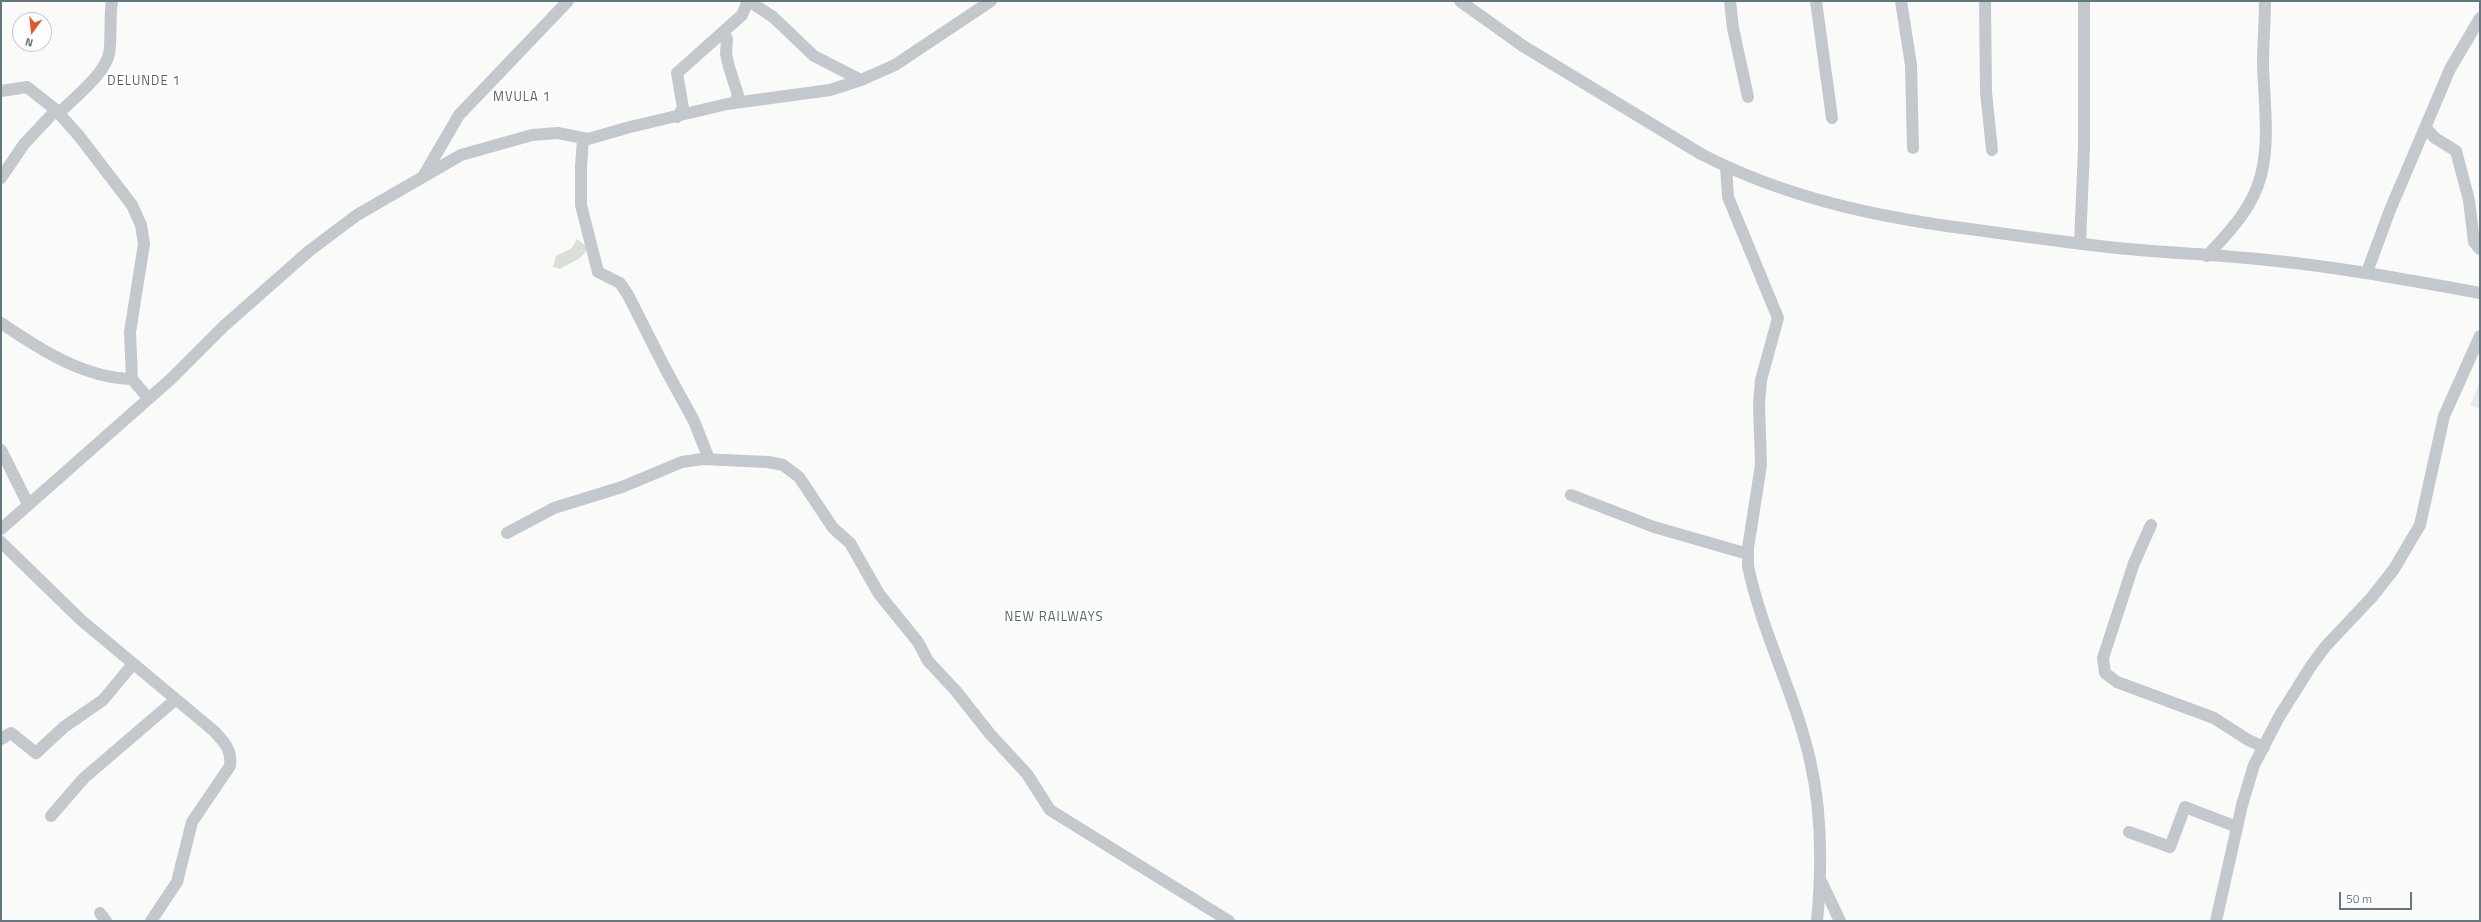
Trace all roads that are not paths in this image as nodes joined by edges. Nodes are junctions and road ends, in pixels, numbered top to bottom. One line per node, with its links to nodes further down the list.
1 (112, 1): 18 (street)
2 (568, 1): 26 (street)
3 (749, 1): 13 (street); 14 (street)
4 (991, 1): 14 (street)
5 (1460, 1): 25 (street)
6 (1730, 1): 16 (street)
7 (1816, 1): 20 (street)
8 (1901, 1): 23 (street)
9 (1985, 1): 24 (street)
10 (2084, 1): 28 (street)
11 (2265, 1): 30 (street)
12 (2480, 18): 21 (street)
13 (723, 32): 17 (street); 19 (street)
14 (861, 80): 17 (street)
15 (1, 91): 18 (street)
16 (1748, 98)
17 (735, 103): 19 (street)
18 (58, 112): 27 (street); 35 (street)
19 (677, 117): 22 (street)
20 (1832, 118)
21 (2426, 128): 29 (street); 31 (street)
22 (584, 139): 26 (street); 38 (street)
23 (1913, 148)
24 (1992, 150)
25 (1726, 167): 28 (street); 45 (street)
26 (424, 175): 36 (street)
27 (1, 178)
28 (2080, 244): 30 (street)
29 (2480, 249)
30 (2207, 256): 31 (street)
31 (2367, 272): 32 (street)
32 (2480, 293)
33 (2, 326): 35 (street)
34 (2480, 336): 49 (street)
35 (132, 380): 36 (street)
36 (148, 398): 40 (street)
37 (1, 450): 40 (street)
38 (709, 459): 43 (street); 55 (street)
39 (1571, 495): 45 (street)
40 (28, 504): 42 (street)
41 (2151, 525): 49 (street)
42 (1, 529)
43 (507, 533)
44 (1, 542): 46 (street)
45 (1748, 554): 53 (street)
46 (133, 664): 47 (street); 48 (street)
47 (176, 700): 50 (street); 54 (street)
48 (1, 739)
49 (2264, 747): 51 (street)
50 (51, 816)
51 (2237, 827): 52 (street); 58 (street)
52 (2130, 832)
53 (1820, 879): 56 (street); 57 (street)
54 (151, 921)
55 (1229, 921)
56 (1817, 921)
57 (1840, 921)
58 (2216, 921)

